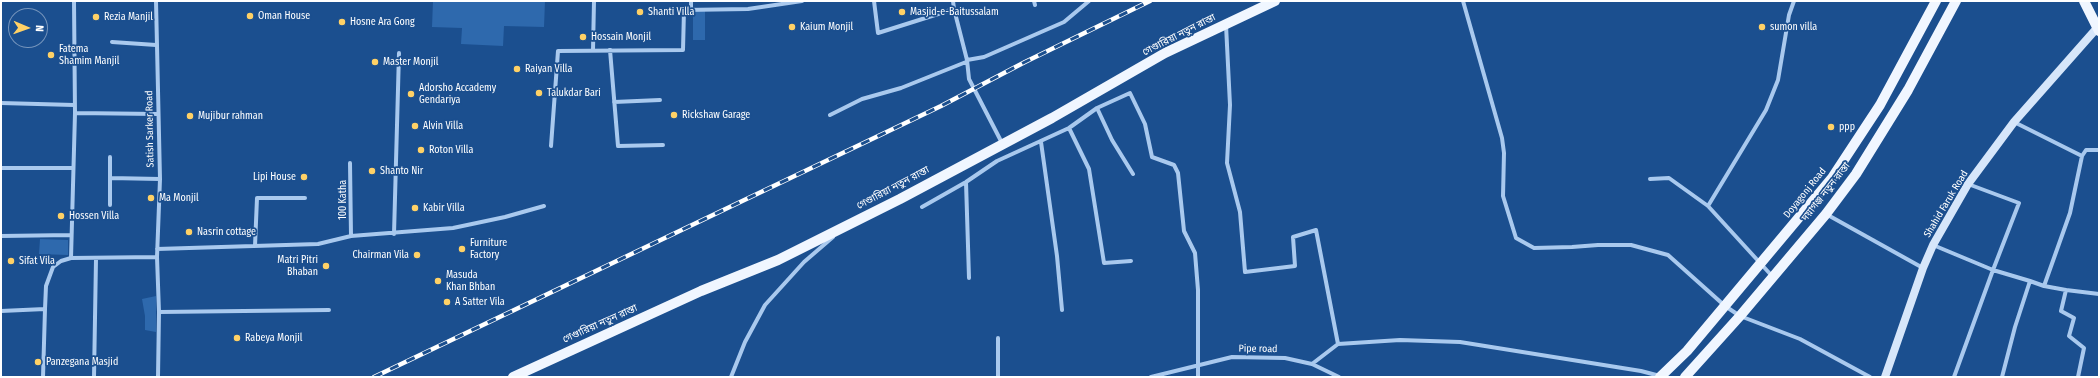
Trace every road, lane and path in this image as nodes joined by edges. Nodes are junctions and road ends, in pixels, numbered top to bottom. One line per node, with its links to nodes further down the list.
1 (74, 1): 28 (street)
2 (156, 1): 20 (street, Satish Sarker Road)
3 (594, 1): 21 (street)
4 (692, 1): 16 (street)
5 (802, 1): 16 (street)
6 (874, 1): 15 (street)
7 (953, 1): 15 (street)
8 (1089, 1): 24 (street)
9 (1275, 1): 17 (main road, গেণ্ডারিয়া নতুন রাস্তা)
10 (1463, 1): 80 (street)
11 (1794, 1): 54 (street)
12 (1936, 1): 65 (main road, Doyagonj Road)
13 (1956, 1): 56 (main road, দয়াগঞ্জ নতুন রাস্তা)
14 (2084, 1): 18 (main road)
15 (954, 9): 24 (street)
16 (691, 10): 22 (street)
17 (1226, 24): 36 (main road, গেণ্ডারিয়া নতুন রাস্তা); 88 (street)
18 (2098, 28): 33 (main road, Shahid Faruk Road)
19 (112, 42): 20 (street)
20 (156, 45): 31 (street, Satish Sarker Road)
21 (593, 50): 22 (street); 38 (street)
22 (610, 50): 26 (street)
23 (399, 53): 58 (street)
24 (966, 61): 32 (street); 36 (street)
25 (660, 100): 26 (street)
26 (614, 102): 37 (street)
27 (1, 103): 28 (street)
28 (74, 105): 30 (street)
29 (1097, 108): 34 (street); 45 (street); 90 (street)
30 (75, 113): 31 (street); 44 (street)
31 (157, 114): 47 (street, Satish Sarker Road)
32 (830, 115)
33 (2014, 122): 40 (street); 50 (main road, Shahid Faruk Road)
34 (1069, 128): 35 (street); 70 (street)
35 (1041, 142): 49 (street); 83 (street)
36 (1002, 143): 57 (main road, গেণ্ডারিয়া নতুন রাস্তা)
37 (663, 145)
38 (551, 146)
39 (2099, 150): 40 (street)
40 (2082, 156): 77 (street)
41 (110, 157): 46 (street)
42 (350, 163): 61 (street, 100 Katha)
43 (1, 168): 44 (street)
44 (73, 168): 59 (street)
45 (1133, 174)
46 (110, 178): 47 (street); 52 (street)
47 (160, 179): 64 (street, Satish Sarker Road)
48 (1650, 179): 54 (street)
49 (966, 182): 55 (street); 75 (street)
50 (1968, 184): 62 (main road, Shahid Faruk Road); 73 (street)
51 (305, 198): 63 (street)
52 (110, 205)
53 (544, 206): 58 (street)
54 (1708, 206): 71 (street)
55 (922, 207)
56 (1826, 214): 69 (main road, দয়াগঞ্জ নতুন রাস্তা); 72 (street)
57 (846, 226): 94 (main road, গেণ্ডারিয়া নতুন রাস্তা); 95 (street)
58 (394, 234): 61 (street)
59 (71, 235): 60 (street); 67 (street)
60 (1, 236)
61 (351, 236): 63 (street)
62 (1933, 245): 72 (main road, Shahid Faruk Road); 73 (street)
63 (255, 246): 64 (street)
64 (157, 249): 66 (street, Satish Sarker Road)
65 (1773, 249): 69 (main road); 71 (main road, Doyagonj Road)
66 (157, 257): 68 (street); 85 (street, Satish Sarker Road)
67 (71, 258): 68 (street); 81 (street)
68 (96, 259): 92 (street)
69 (1787, 260): 74 (main road, দয়াগঞ্জ নতুন রাস্তা)
70 (1131, 261)
71 (1760, 264): 74 (street); 80 (main road, Doyagonj Road)
72 (1923, 268): 103 (main road, Shahid Faruk Road)
73 (1993, 270): 76 (street); 104 (street)
74 (1772, 277): 86 (main road, দয়াগঞ্জ নতুন রাস্তা)
75 (969, 278)
76 (2030, 281): 77 (street); 105 (street)
77 (2044, 286): 78 (street)
78 (2066, 290): 79 (street); 106 (street)
79 (2099, 294)
80 (1725, 306): 86 (street); 100 (main road, Doyagonj Road)
81 (45, 309): 84 (street); 91 (street)
82 (329, 310): 85 (street)
83 (1062, 310)
84 (1, 311)
85 (159, 312): 93 (street, Satish Sarker Road)
86 (1740, 316): 101 (main road, দয়াগঞ্জ নতুন রাস্তা); 102 (street)
87 (998, 338): 96 (street)
88 (1338, 344): 89 (street); 100 (street)
89 (1312, 364): 90 (street, Pipe road); 99 (street, Pipe road)
90 (1197, 367): 97 (street, Pipe road); 98 (street)
91 (43, 377)
92 (94, 377)
93 (158, 377)
94 (513, 377)
95 (731, 377)
96 (998, 377)
97 (1151, 377)
98 (1198, 377)
99 (1339, 377)
100 (1661, 377)
101 (1685, 377)
102 (1870, 377)
103 (1885, 377)
104 (1954, 377)
105 (2002, 377)
106 (2078, 377)

